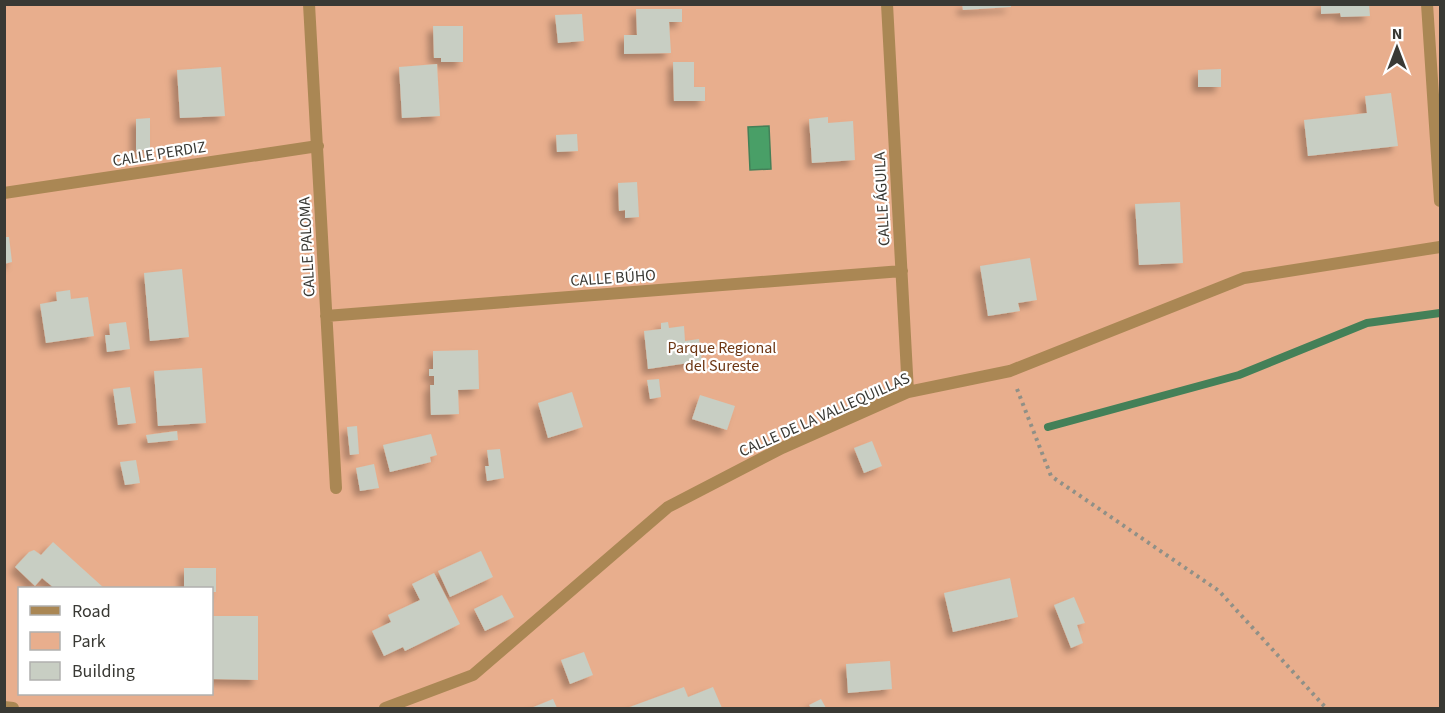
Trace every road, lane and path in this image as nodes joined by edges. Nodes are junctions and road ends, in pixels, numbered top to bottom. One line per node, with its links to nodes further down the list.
1 (309, 4): 4 (street, CALLE PALOMA)
2 (887, 4): 8 (street, CALLE ÁGUILA)
3 (1427, 4): 6 (street)
4 (318, 146): 5 (street, CALLE PERDIZ); 9 (street, CALLE PALOMA)
5 (4, 193)
6 (1440, 201)
7 (1440, 247): 10 (street, CALLE DE LA VALLEQUILLAS)
8 (902, 271): 9 (street, CALLE BÚHO); 11 (street, CALLE ÁGUILA)
9 (326, 315): 12 (street, CALLE PALOMA)
10 (1010, 371): 11 (street, CALLE DE LA VALLEQUILLAS); 16 (path)
11 (908, 392): 15 (street, CALLE DE LA VALLEQUILLAS)
12 (336, 488)
13 (4, 707): 14 (street)
14 (13, 708)
15 (385, 708)
16 (1326, 708)

